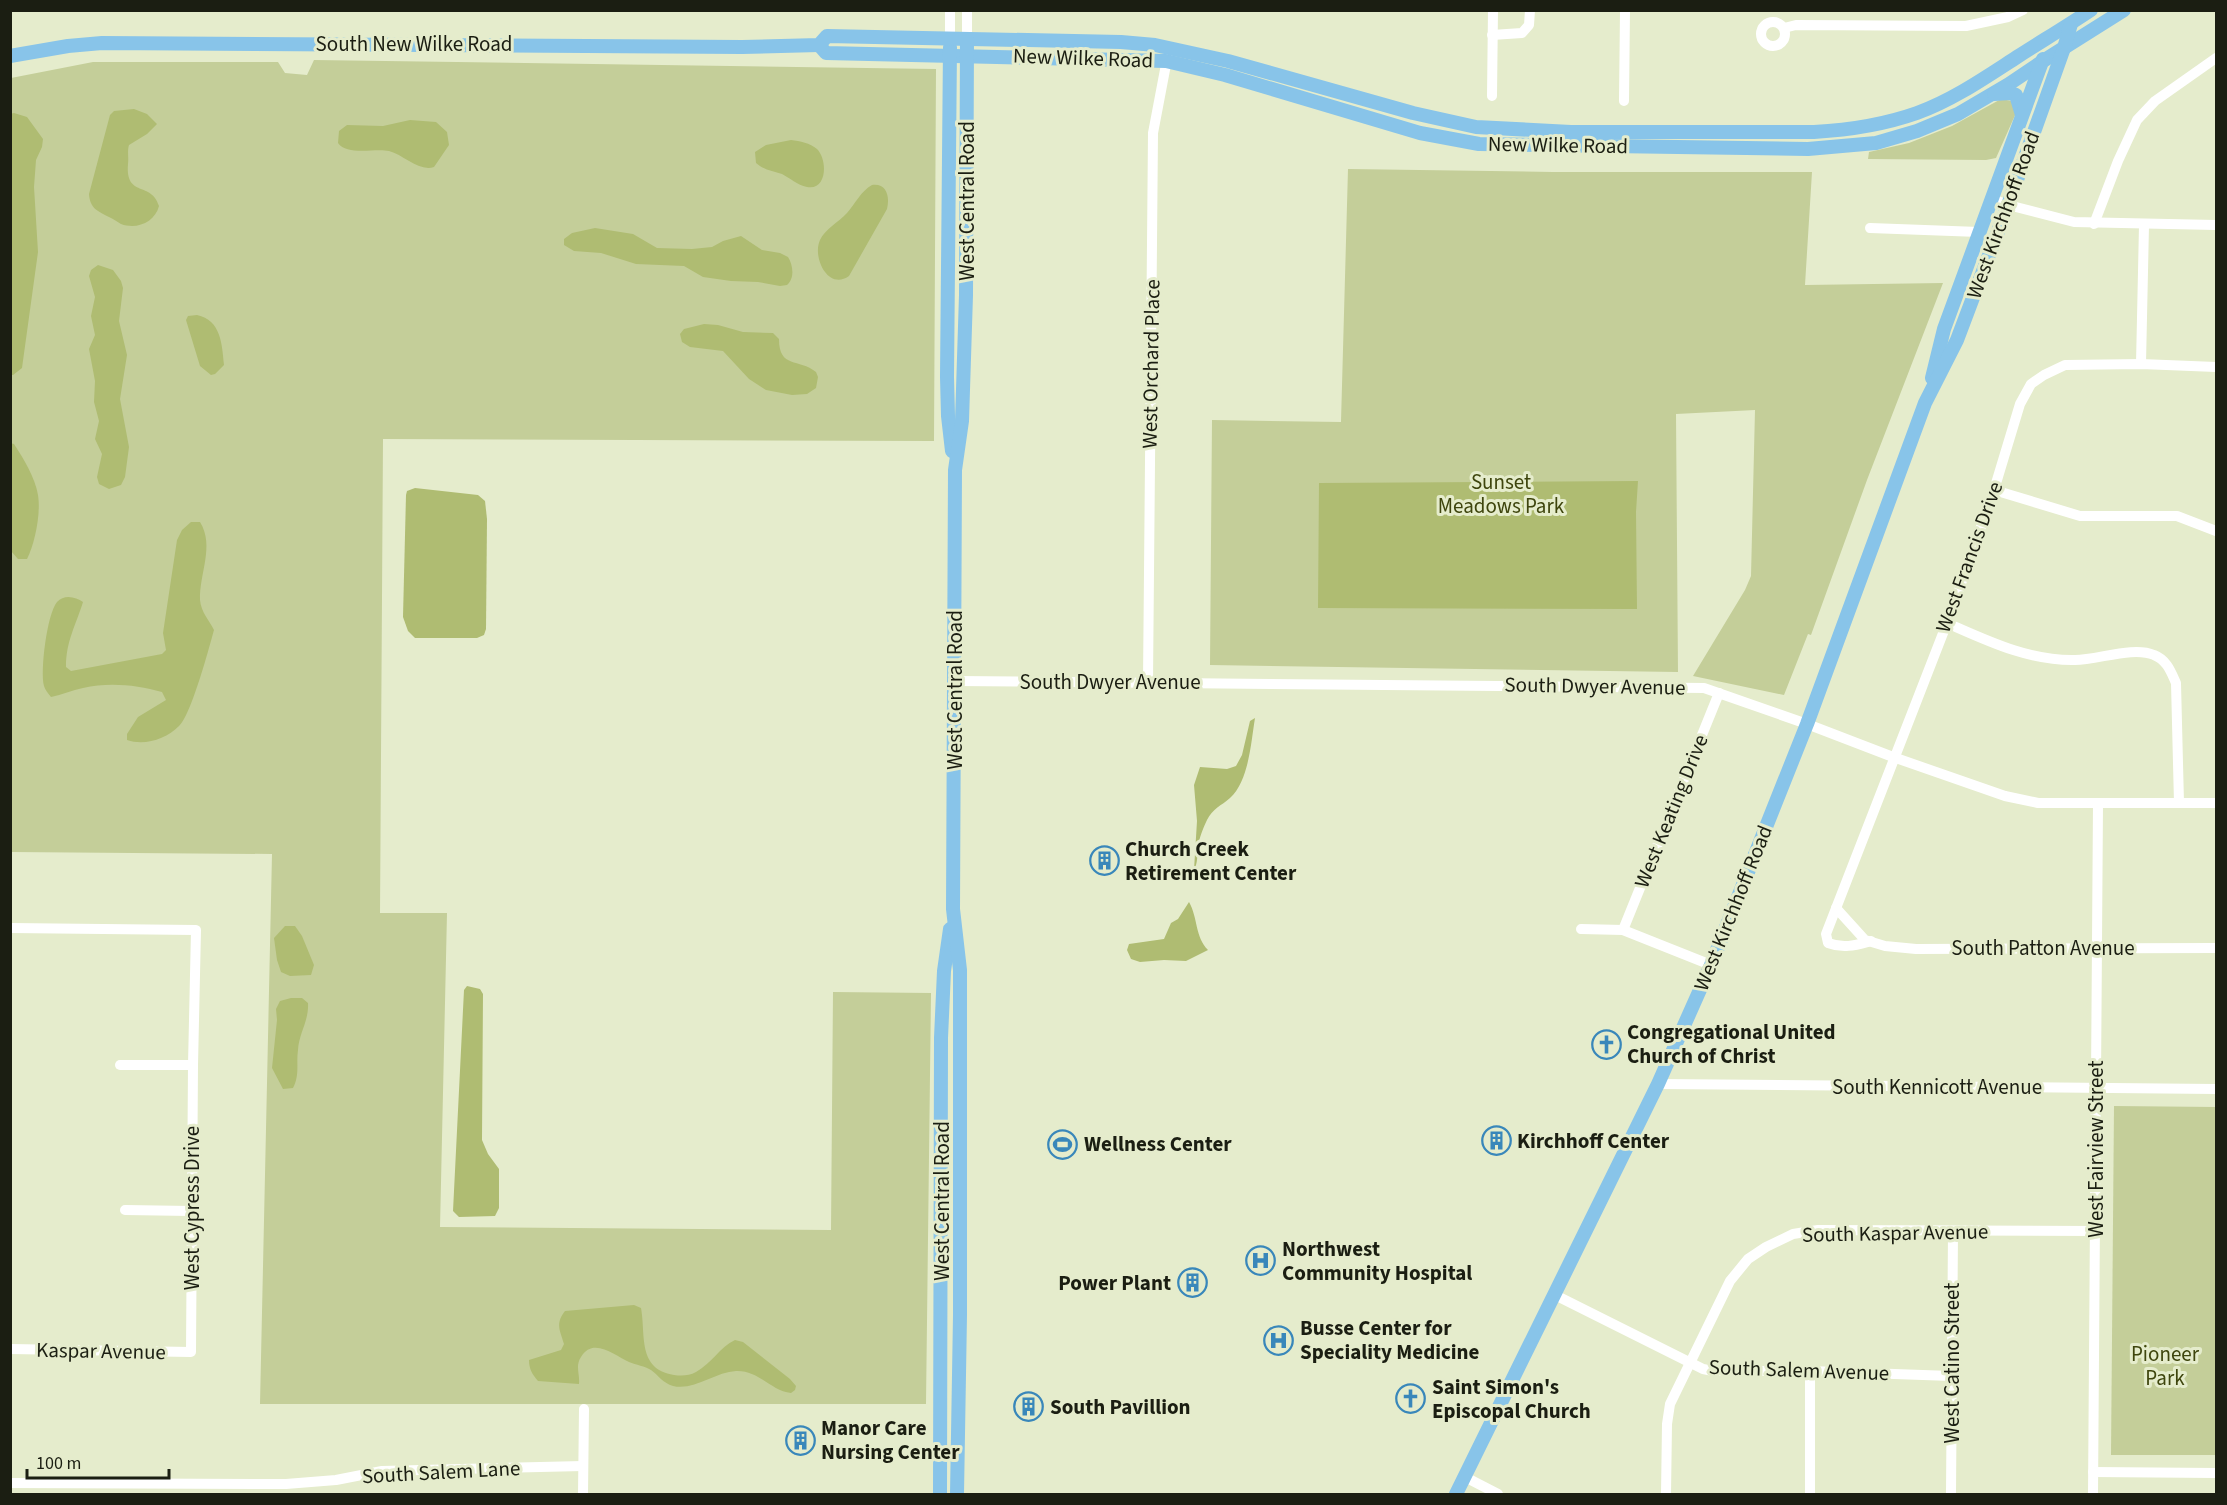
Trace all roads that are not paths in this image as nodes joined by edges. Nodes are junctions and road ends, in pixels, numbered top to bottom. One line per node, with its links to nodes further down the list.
1 (950, 10): 13 (street)
2 (967, 10): 14 (street)
3 (1493, 10): 11 (street)
4 (1530, 10): 11 (street)
5 (1625, 10): 25 (street)
6 (2023, 10): 10 (street)
7 (2091, 10): 9 (main road, New Wilke Road)
8 (2124, 10): 16 (main road, New Wilke Road)
9 (2071, 24): 12 (main road, New Wilke Road); 16 (main road, West Kirchhoff Road)
10 (1784, 28)
11 (1492, 35): 24 (street)
12 (2052, 35): 17 (main road, New Wilke Road); 22 (main road, West Kirchhoff Road)
13 (950, 39): 14 (main road, South New Wilke Road); 15 (main road, South New Wilke Road); 18 (main road, West Central Road)
14 (967, 39): 17 (main road, New Wilke Road); 20 (main road, West Central Road)
15 (819, 45): 18 (main road, South New Wilke Road); 19 (main road, South New Wilke Road)
16 (2064, 48): 22 (main road, New Wilke Road); 28 (main road, West Kirchhoff Road)
17 (1168, 54): 20 (main road, New Wilke Road); 23 (main road, New Wilke Road); 42 (street, West Orchard Place)
18 (950, 55): 20 (main road, South New Wilke Road); 37 (main road, West Central Road)
19 (10, 56)
20 (967, 56): 37 (main road, West Central Road)
21 (2217, 58): 29 (street)
22 (2043, 61): 23 (main road, New Wilke Road); 26 (main road, West Kirchhoff Road)
23 (1992, 94): 26 (main road)
24 (1492, 96)
25 (1624, 101)
26 (2022, 115): 27 (main road, West Kirchhoff Road)
27 (1992, 199): 28 (street); 33 (main road, West Kirchhoff Road)
28 (2008, 205): 29 (street); 36 (main road, West Kirchhoff Road)
29 (2094, 224): 30 (street)
30 (2144, 225): 31 (street); 34 (street)
31 (2217, 225)
32 (1870, 228): 33 (street)
33 (1979, 232): 36 (main road, West Kirchhoff Road)
34 (2141, 364): 35 (street, West Francis Drive); 38 (street, West Francis Drive)
35 (2217, 367)
36 (1925, 403): 44 (main road, West Kirchhoff Road)
37 (955, 470): 41 (main road, West Central Road)
38 (1994, 490): 39 (street); 40 (street, West Francis Drive)
39 (2217, 531)
40 (1947, 623): 45 (street, West Francis Drive); 46 (street)
41 (955, 681): 42 (street, South Dwyer Avenue); 50 (main road, West Central Road)
42 (1148, 682): 43 (street, South Dwyer Avenue)
43 (1719, 693): 44 (street, South Dwyer Avenue); 53 (street, West Keating Drive)
44 (1807, 724): 45 (street, South Dwyer Avenue); 57 (main road, West Kirchhoff Road)
45 (1893, 757): 48 (street, South Dwyer Avenue); 49 (street, West Francis Drive)
46 (2179, 803): 47 (street, South Dwyer Avenue); 48 (street, South Dwyer Avenue)
47 (2217, 803)
48 (2098, 804): 55 (street, West Fairview Street)
49 (1836, 908): 54 (street, South Patton Avenue); 54 (street, South Patton Avenue)
50 (953, 909): 80 (main road, West Central Road); 81 (main road, West Central Road)
51 (10, 928): 59 (street, West Cypress Drive)
52 (1581, 929): 53 (street)
53 (1623, 930): 57 (street)
54 (1871, 941): 55 (street, South Patton Avenue)
55 (2096, 947): 56 (street, South Patton Avenue); 61 (street, West Fairview Street)
56 (2217, 948)
57 (1711, 965): 60 (main road, West Kirchhoff Road)
58 (120, 1065): 59 (street)
59 (192, 1065): 64 (street, West Cypress Drive)
60 (1658, 1084): 61 (street, South Kennicott Avenue); 67 (main road, West Kirchhoff Road)
61 (2096, 1088): 62 (street, South Kennicott Avenue); 65 (street, West Fairview Street)
62 (2217, 1089)
63 (125, 1210): 64 (street)
64 (191, 1211): 69 (street, West Cypress Drive)
65 (2096, 1231): 66 (street, South Kaspar Avenue); 75 (street, West Fairview Street)
66 (1953, 1232): 70 (street, South Kaspar Avenue); 72 (street, West Catino Street)
67 (1555, 1295): 70 (street, South Salem Avenue); 77 (main road, West Kirchhoff Road)
68 (10, 1349): 69 (street, Kaspar Avenue)
69 (191, 1352)
70 (1690, 1362): 71 (street, South Salem Avenue); 84 (street, South Kaspar Avenue)
71 (1810, 1371): 72 (street, South Salem Avenue); 85 (street)
72 (1951, 1376): 86 (street, West Catino Street)
73 (584, 1409): 74 (street)
74 (583, 1466): 78 (street, South Salem Lane); 79 (street)
75 (2093, 1472): 76 (street); 87 (street, West Fairview Street)
76 (2217, 1473)
77 (1465, 1477): 82 (main road, West Kirchhoff Road); 83 (street)
78 (10, 1484)
79 (583, 1494)
80 (940, 1494)
81 (957, 1494)
82 (1456, 1494)
83 (1498, 1494)
84 (1666, 1494)
85 (1810, 1494)
86 (1951, 1494)
87 (2093, 1494)

